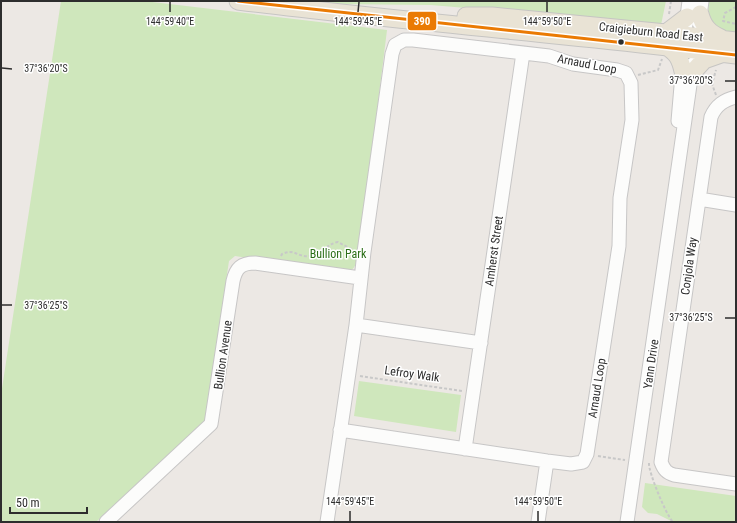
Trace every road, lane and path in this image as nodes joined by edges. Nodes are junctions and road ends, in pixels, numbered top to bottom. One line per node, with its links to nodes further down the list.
1 (238, 1): 5 (main road, Craigieburn Road East)
2 (736, 7): 4 (path)
3 (694, 8): 5 (main road); 6 (street, Yann Drive); 7 (main road)
4 (736, 24)
5 (666, 41): 6 (main road, Craigieburn Road East); 10 (main road); 11 (path)
6 (690, 42): 7 (main road, Craigieburn Road East); 10 (street, Yann Drive)
7 (730, 47): 10 (main road)
8 (523, 53): 11 (street, Arnaud Loop); 16 (street, Arnaud Loop); 20 (street, Amherst Street)
9 (716, 70): 13 (path)
10 (687, 72): 30 (street, Yann Drive)
11 (630, 78): 25 (street, Arnaud Loop)
12 (736, 97): 13 (street)
13 (722, 102): 14 (street, Conjola Way)
14 (699, 199): 15 (street); 26 (street, Conjola Way)
15 (736, 205)
16 (364, 252): 17 (path); 18 (street, Arnaud Loop)
17 (279, 267): 18 (street, Bullion Avenue); 27 (street, Bullion Avenue)
18 (360, 278): 19 (street, Arnaud Loop)
19 (356, 325): 20 (street); 21 (street, Arnaud Loop)
20 (481, 343): 22 (street, Amherst Street)
21 (349, 374): 22 (path, Lefroy Walk); 23 (street, Arnaud Loop)
22 (474, 392): 24 (street, Amherst Street)
23 (340, 430): 24 (street, Arnaud Loop); 28 (street, Arnaud Loop)
24 (465, 449): 25 (street, Arnaud Loop)
25 (547, 462): 29 (street)
26 (736, 484)
27 (106, 522)
28 (327, 522)
29 (538, 522)
30 (627, 522)

